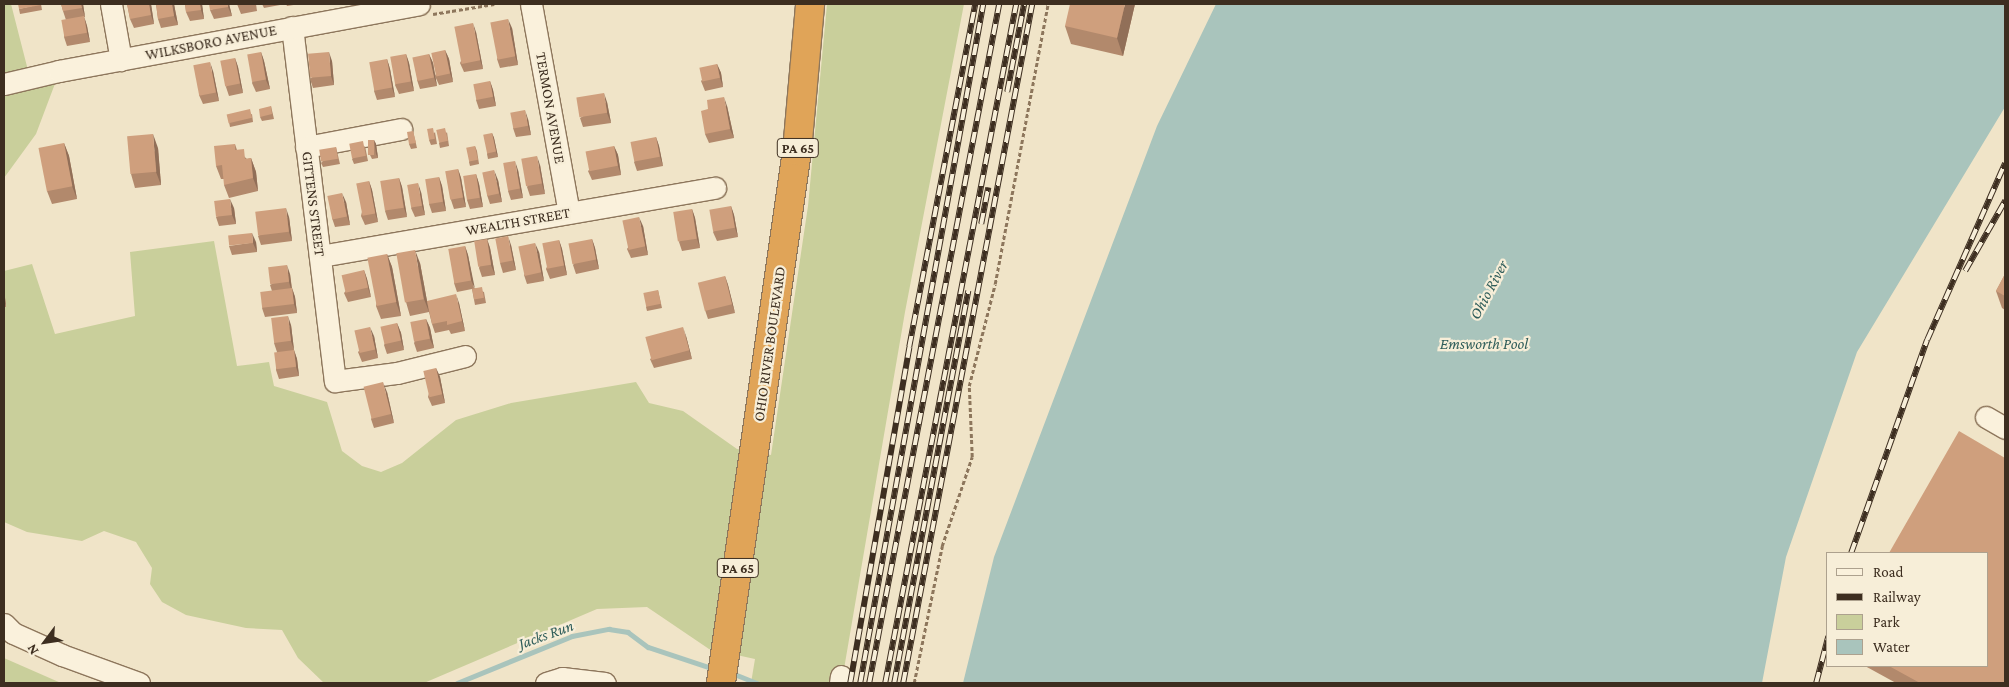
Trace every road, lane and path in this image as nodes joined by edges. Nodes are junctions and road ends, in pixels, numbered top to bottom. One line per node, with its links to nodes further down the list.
1 (111, 4): 7 (street)
2 (418, 4): 6 (street, WILKSBORO AVENUE)
3 (531, 4): 12 (street, TERMON AVENUE)
4 (810, 4): 21 (highway, OHIO RIVER BOULEVARD / PA 65)
5 (1048, 4): 22 (path)
6 (292, 28): 7 (street, WILKSBORO AVENUE); 10 (street, GITTENS STREET)
7 (121, 60): 8 (street, WILKSBORO AVENUE)
8 (4, 84)
9 (401, 129): 10 (street)
10 (306, 147): 13 (street, GITTENS STREET)
11 (716, 188): 12 (street, WEALTH STREET)
12 (568, 213): 13 (street, WEALTH STREET)
13 (320, 256): 14 (street, GITTENS STREET)
14 (465, 356)
15 (1986, 417): 16 (street)
16 (2005, 428)
17 (4, 624): 18 (street)
18 (139, 683)
19 (546, 683): 20 (street)
20 (605, 683)
21 (721, 683)
22 (914, 683)

